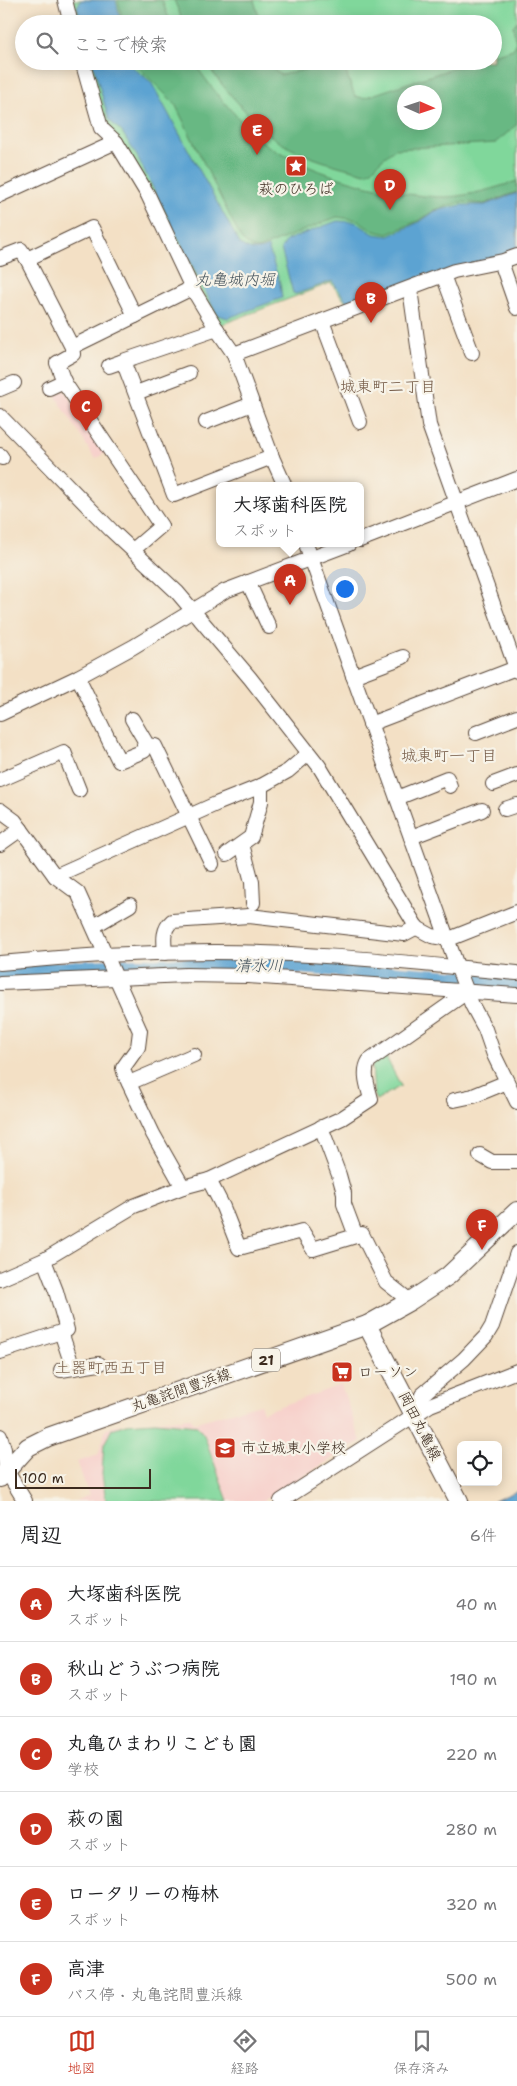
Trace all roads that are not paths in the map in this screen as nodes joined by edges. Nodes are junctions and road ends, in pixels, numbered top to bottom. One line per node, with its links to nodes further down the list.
1 (64, 0): 2 (street)
2 (68, 15)
3 (85, 70): 4 (street)
4 (116, 142): 5 (street); 11 (street)
5 (1, 191)
6 (517, 256): 9 (street)
7 (0, 258): 8 (street)
8 (27, 259): 14 (street); 17 (street)
9 (501, 262): 10 (street); 13 (street)
10 (443, 275): 12 (street); 18 (street)
11 (192, 288): 14 (street); 16 (street)
12 (410, 289): 15 (street); 35 (street)
13 (517, 308)
14 (135, 316): 17 (street)
15 (322, 321): 19 (street); 31 (street)
16 (216, 329): 19 (street); 20 (street)
17 (72, 347): 23 (street)
18 (472, 353)
19 (234, 354): 28 (street)
20 (123, 361): 21 (street); 27 (street)
21 (109, 366)
22 (189, 373): 27 (street)
23 (64, 381): 25 (street); 39 (street)
24 (14, 383): 26 (street)
25 (49, 388)
26 (0, 389)
27 (136, 393): 32 (street)
28 (252, 404): 30 (street); 32 (street)
29 (1, 418): 39 (street)
30 (206, 422)
31 (360, 422)
32 (272, 457): 34 (street)
33 (517, 479): 35 (street)
34 (283, 482)
35 (457, 502): 36 (street); 45 (street)
36 (364, 538)
37 (307, 547): 40 (street)
38 (341, 547): 40 (street)
39 (133, 550): 42 (street)
40 (312, 558): 41 (street); 46 (street)
41 (248, 582): 42 (street); 43 (street)
42 (194, 611): 47 (street); 54 (street)
43 (269, 627)
44 (403, 657): 46 (street)
45 (516, 668): 51 (street)
46 (353, 676): 51 (street)
47 (78, 678): 48 (street); 53 (street)
48 (0, 714)
49 (517, 717): 52 (street)
50 (132, 719): 53 (street)
51 (370, 724): 61 (street)
52 (476, 733)
53 (144, 745): 64 (street)
54 (308, 754): 58 (street); 76 (street)
55 (517, 775): 57 (street)
56 (0, 780): 60 (street)
57 (494, 784)
58 (262, 786): 64 (street); 67 (street)
59 (450, 786): 61 (street)
60 (79, 790)
61 (397, 798): 66 (street)
62 (0, 810): 65 (street)
63 (482, 810): 66 (street)
64 (188, 817): 70 (street); 71 (street)
65 (21, 829): 68 (street); 71 (street)
66 (411, 836): 77 (street)
67 (251, 839): 69 (street); 72 (street)
68 (0, 844)
69 (227, 854)
70 (212, 864)
71 (55, 876): 75 (street)
72 (253, 904)
73 (130, 905): 75 (street)
74 (517, 912): 77 (street)
75 (94, 926): 79 (street)
76 (416, 926): 77 (street); 78 (street)
77 (449, 939): 81 (street)
78 (165, 953): 79 (street); 81 (street)
79 (107, 955): 80 (street); 83 (street)
80 (0, 962)
81 (457, 966): 82 (street); 85 (street)
82 (517, 972)
83 (117, 977): 84 (street); 85 (street); 89 (street)
84 (0, 983)
85 (467, 992): 86 (street); 88 (street); 92 (street)
86 (517, 995)
87 (194, 1055): 89 (street)
88 (507, 1082): 90 (street); 91 (street)
89 (129, 1083): 96 (street)
90 (454, 1100)
91 (517, 1102)
92 (321, 1127): 95 (street); 98 (street)
93 (517, 1162): 94 (street)
94 (487, 1164)
95 (209, 1180): 96 (street); 98 (street)
96 (183, 1187): 100 (street)
97 (517, 1212): 102 (main road, 丸亀詫間豊浜線 / 21)
98 (356, 1236): 102 (street)
99 (517, 1253): 108 (street)
100 (44, 1260): 101 (street); 104 (street)
101 (0, 1279)
102 (410, 1301): 103 (main road, 丸亀詫間豊浜線 / 21)
103 (367, 1325): 108 (main road, 岡田丸亀線); 110 (main road, 丸亀詫間豊浜線 / 21)
104 (61, 1332): 105 (street); 106 (street)
105 (0, 1352)
106 (99, 1364)
107 (517, 1370): 108 (street)
108 (417, 1421): 112 (street); 113 (main road, 岡田丸亀線)
109 (0, 1436): 110 (street)
110 (3, 1474): 111 (street)
111 (25, 1501)
112 (281, 1501)
113 (459, 1501)

